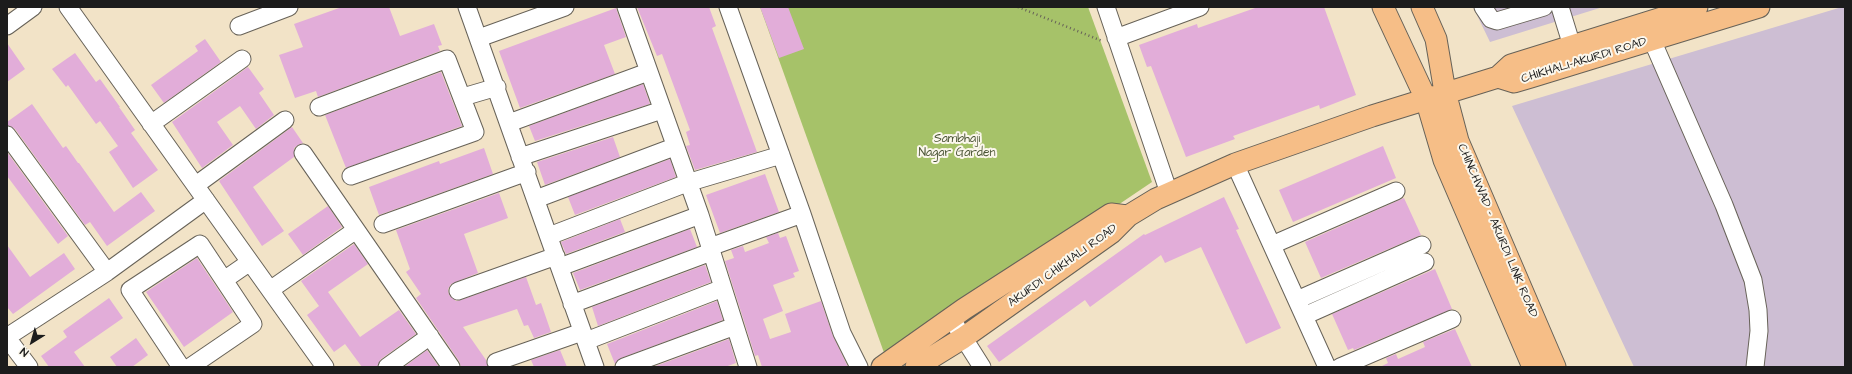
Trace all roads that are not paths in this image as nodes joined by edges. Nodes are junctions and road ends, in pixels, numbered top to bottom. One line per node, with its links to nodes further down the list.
1 (33, 7): 17 (street)
2 (68, 7): 33 (street)
3 (289, 7): 18 (street)
4 (467, 7): 19 (street)
5 (565, 7): 19 (street)
6 (626, 7): 24 (street)
7 (728, 7): 37 (street)
8 (1106, 7): 21 (street)
9 (1200, 7): 21 (street)
10 (1383, 7): 27 (main road)
11 (1422, 7): 27 (main road)
12 (1483, 7): 13 (street)
13 (1544, 7)
14 (1560, 7): 22 (street)
15 (1697, 7): 22 (main road, CHIKHALI-AKURDI ROAD)
16 (1759, 7): 20 (main road, CHIKHALI-AKURDI ROAD)
17 (7, 26)
18 (239, 26)
19 (480, 38): 26 (street)
20 (1652, 40): 25 (main road, CHIKHALI-AKURDI ROAD); 92 (street)
21 (1118, 42): 44 (street)
22 (1572, 46): 25 (main road, CHIKHALI-AKURDI ROAD)
23 (242, 59): 33 (street)
24 (648, 72): 30 (street); 32 (street)
25 (1498, 77): 27 (main road, AKURDI CHIKHALI ROAD)
26 (497, 88): 28 (street); 32 (street)
27 (1436, 96): 38 (main road, AKURDI CHIKHALI ROAD); 90 (main road, CHINCHWAD - AKURDI LINK ROAD); 91 (main road, CHINCHWAD - AKURDI LINK ROAD)
28 (463, 97): 29 (street); 40 (street)
29 (320, 107)
30 (662, 110): 35 (street); 39 (street)
31 (285, 120): 42 (street)
32 (509, 123): 39 (street)
33 (152, 124): 42 (street)
34 (7, 135): 59 (street)
35 (674, 147): 41 (street); 45 (street)
36 (303, 153): 51 (street)
37 (781, 155): 41 (street); 47 (street)
38 (1235, 164): 44 (main road, AKURDI CHIKHALI ROAD); 53 (street)
39 (523, 165): 45 (street); 50 (street)
40 (351, 176)
41 (687, 183): 48 (street); 52 (street)
42 (196, 185): 46 (street)
43 (1396, 191): 53 (street)
44 (1169, 193): 49 (main road, AKURDI CHIKHALI ROAD)
45 (536, 199): 52 (street)
46 (206, 200): 57 (street); 59 (street)
47 (802, 214): 55 (street); 84 (street)
48 (700, 215): 55 (street); 56 (street)
49 (1127, 216): 67 (main road); 73 (main road, AKURDI CHIKHALI ROAD)
50 (383, 224)
51 (356, 230): 62 (street); 70 (street)
52 (549, 236): 56 (street)
53 (1272, 245): 64 (street)
54 (1422, 245): 64 (street)
55 (710, 250): 61 (street); 65 (street)
56 (558, 261): 63 (street); 65 (street)
57 (250, 262): 60 (street); 62 (street)
58 (1425, 262): 66 (street)
59 (107, 272): 71 (street)
60 (224, 280): 76 (street); 77 (street)
61 (722, 288): 69 (street); 72 (street)
62 (270, 290): 78 (street)
63 (458, 291)
64 (1297, 300): 66 (street)
65 (572, 304): 72 (street)
66 (1304, 316): 88 (street)
67 (951, 318): 73 (street); 85 (main road)
68 (1452, 318): 89 (street)
69 (735, 326): 82 (street); 83 (street)
70 (430, 336): 79 (street); 80 (street)
71 (7, 337): 75 (street)
72 (584, 337): 74 (street); 81 (street)
73 (963, 338): 86 (main road, AKURDI CHIKHALI ROAD); 87 (street)
74 (496, 362)
75 (29, 367)
76 (181, 367)
77 (190, 367)
78 (325, 367)
79 (387, 367)
80 (451, 367)
81 (595, 367)
82 (624, 367)
83 (748, 367)
84 (858, 367)
85 (882, 367)
86 (916, 367)
87 (982, 367)
88 (1327, 367)
89 (1340, 367)
90 (1533, 367)
91 (1555, 367)
92 (1755, 367)

